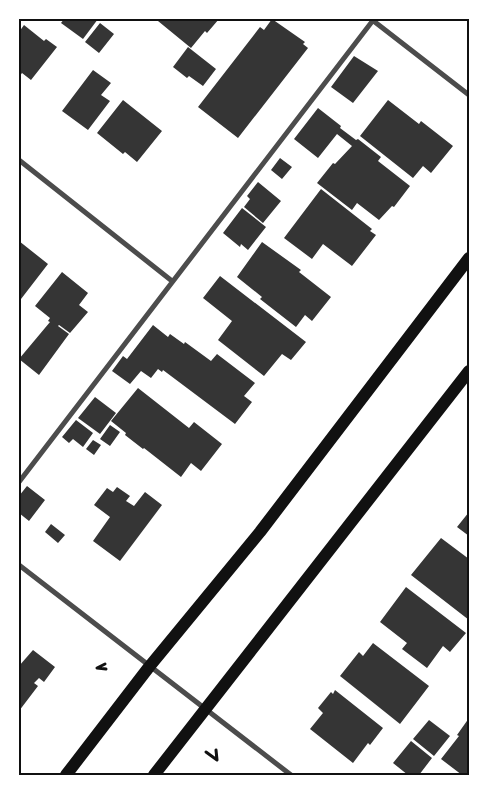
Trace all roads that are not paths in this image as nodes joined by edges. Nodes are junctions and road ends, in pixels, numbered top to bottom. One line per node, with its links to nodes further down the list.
1 (372, 19): 2 (street); 5 (street)
2 (469, 95)
3 (19, 160): 5 (street)
4 (469, 258): 9 (main road)
5 (172, 281): 7 (street)
6 (469, 371): 10 (main road)
7 (19, 482)
8 (19, 565): 9 (street)
9 (149, 667): 10 (street); 11 (main road)
10 (205, 709): 12 (main road); 13 (street)
11 (66, 775)
12 (154, 775)
13 (291, 775)

